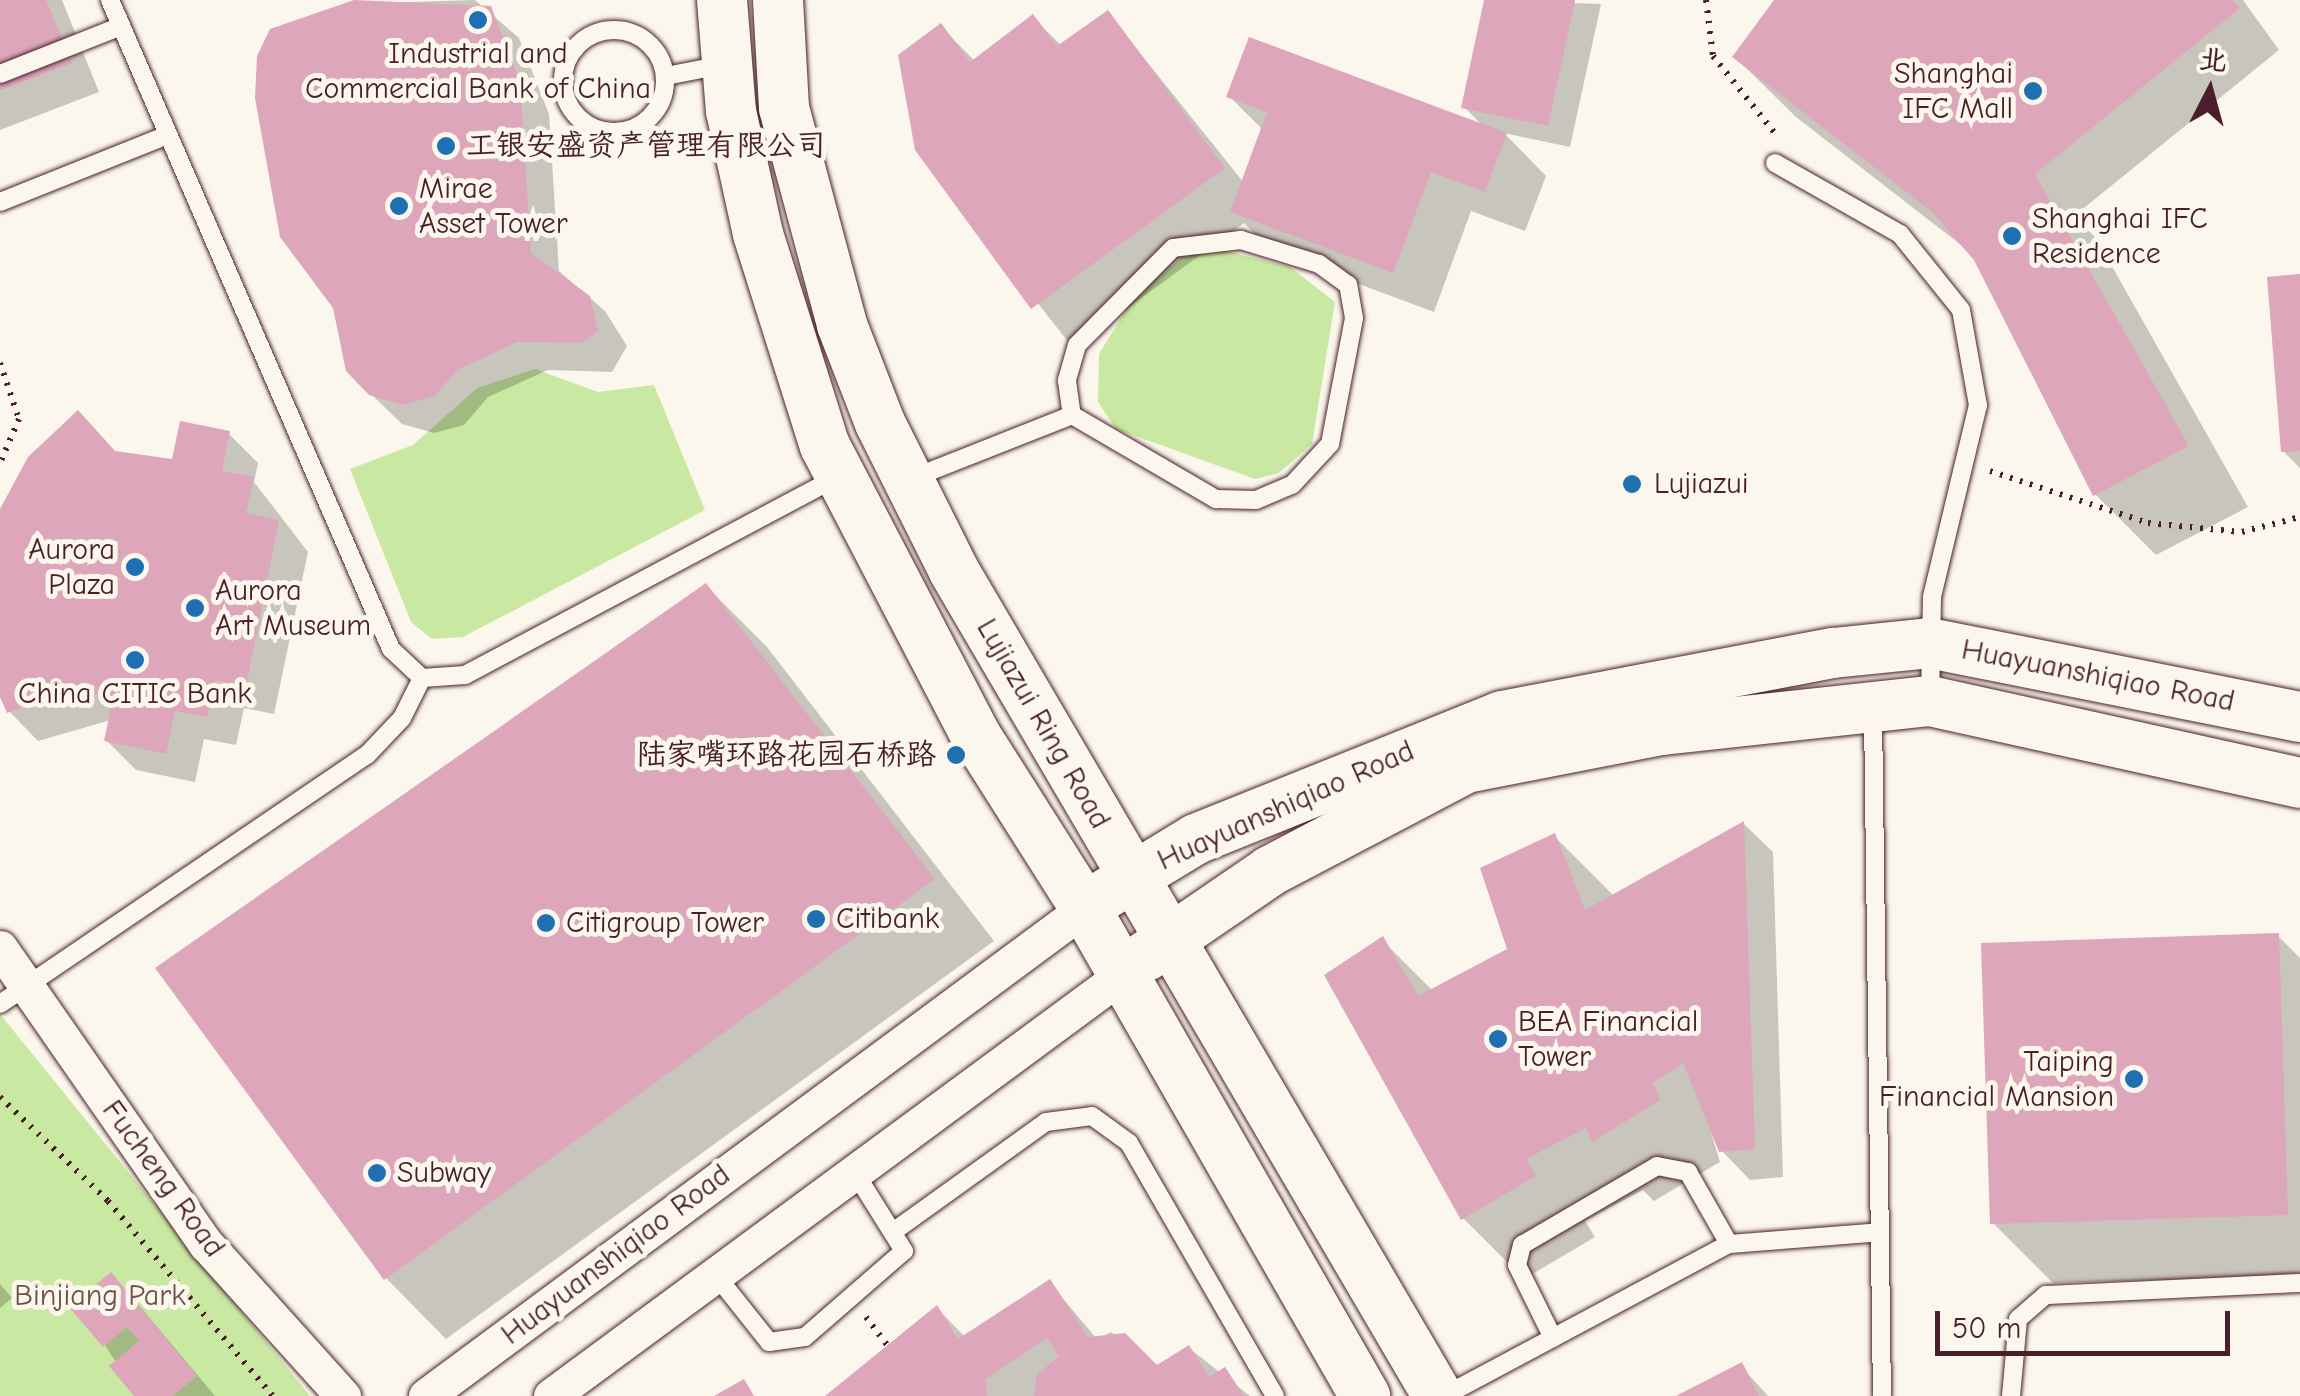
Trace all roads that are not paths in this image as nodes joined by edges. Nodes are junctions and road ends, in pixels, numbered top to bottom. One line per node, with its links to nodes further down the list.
1 (110, 0): 4 (lane)
2 (722, 0): 5 (main road, Lujiazui Ring Road)
3 (778, 0): 13 (main road, Lujiazui Ring Road)
4 (121, 26): 6 (lane); 8 (lane)
5 (727, 64): 7 (lane); 12 (main road, Lujiazui Ring Road)
6 (0, 74)
7 (666, 76): 7 (lane)
8 (164, 136): 10 (lane); 15 (lane)
9 (1774, 163): 14 (lane)
10 (0, 202)
11 (1072, 415): 11 (lane); 13 (lane)
12 (840, 475): 15 (lane); 21 (main road, Lujiazui Ring Road)
13 (908, 480): 20 (main road, Lujiazui Ring Road)
14 (1928, 643): 16 (lane); 18 (main road, Huayuanshiqiao Road); 20 (main road, Huayuanshiqiao Road)
15 (422, 678): 25 (lane)
16 (1930, 701): 17 (main road, Huayuanshiqiao Road); 19 (main road, Huayuanshiqiao Road)
17 (1873, 704): 22 (main road, Huayuanshiqiao Road); 28 (lane)
18 (2300, 717)
19 (2300, 783)
20 (1131, 876): 21 (main road, Huayuanshiqiao Road); 22 (main road, Lujiazui Ring Road)
21 (1085, 908): 24 (main road, Lujiazui Ring Road); 34 (street, Huayuanshiqiao Road)
22 (1174, 935): 24 (main road, Huayuanshiqiao Road); 38 (main road, Lujiazui Ring Road)
23 (0, 948): 25 (street, Fucheng Road)
24 (1122, 975): 26 (street, Huayuanshiqiao Road); 37 (main road, Lujiazui Ring Road)
25 (14, 996): 33 (street, Fucheng Road)
26 (855, 1172): 27 (lane); 30 (street, Huayuanshiqiao Road)
27 (897, 1229): 30 (lane); 36 (lane)
28 (1880, 1232): 29 (lane); 39 (lane)
29 (1729, 1244): 32 (lane); 32 (lane)
30 (715, 1274): 35 (street, Huayuanshiqiao Road)
31 (2300, 1283): 40 (lane)
32 (1554, 1338): 38 (lane)
33 (344, 1396)
34 (426, 1396)
35 (552, 1396)
36 (1275, 1396)
37 (1365, 1396)
38 (1441, 1396)
39 (1882, 1396)
40 (2011, 1396)

